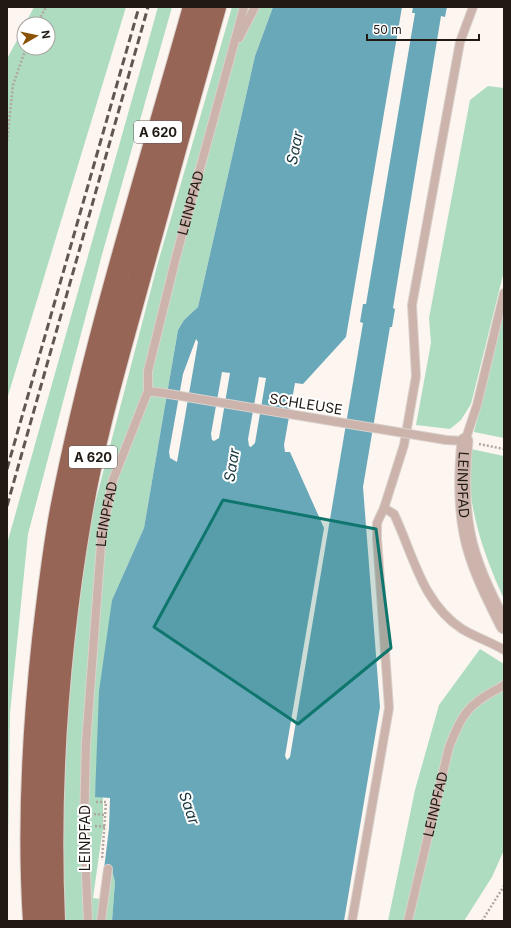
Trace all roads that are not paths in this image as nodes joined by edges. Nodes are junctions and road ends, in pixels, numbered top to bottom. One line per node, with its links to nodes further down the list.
1 (194, 7): 15 (highway, A 620)
2 (215, 7): 16 (highway, A 620)
3 (244, 7): 6 (lane, LEINPFAD)
4 (254, 7): 6 (lane)
5 (473, 7): 10 (lane)
6 (230, 57): 8 (lane, LEINPFAD)
7 (504, 293): 9 (lane, LEINPFAD)
8 (148, 391): 9 (lane, SCHLEUSE, bridge); 17 (lane, LEINPFAD)
9 (465, 441): 11 (street, LEINPFAD)
10 (384, 508): 12 (lane); 19 (lane)
11 (504, 626)
12 (504, 650)
13 (504, 685): 20 (lane, LEINPFAD)
14 (108, 869): 18 (lane)
15 (34, 921)
16 (54, 921)
17 (88, 921)
18 (101, 921)
19 (352, 921)
20 (408, 921)

